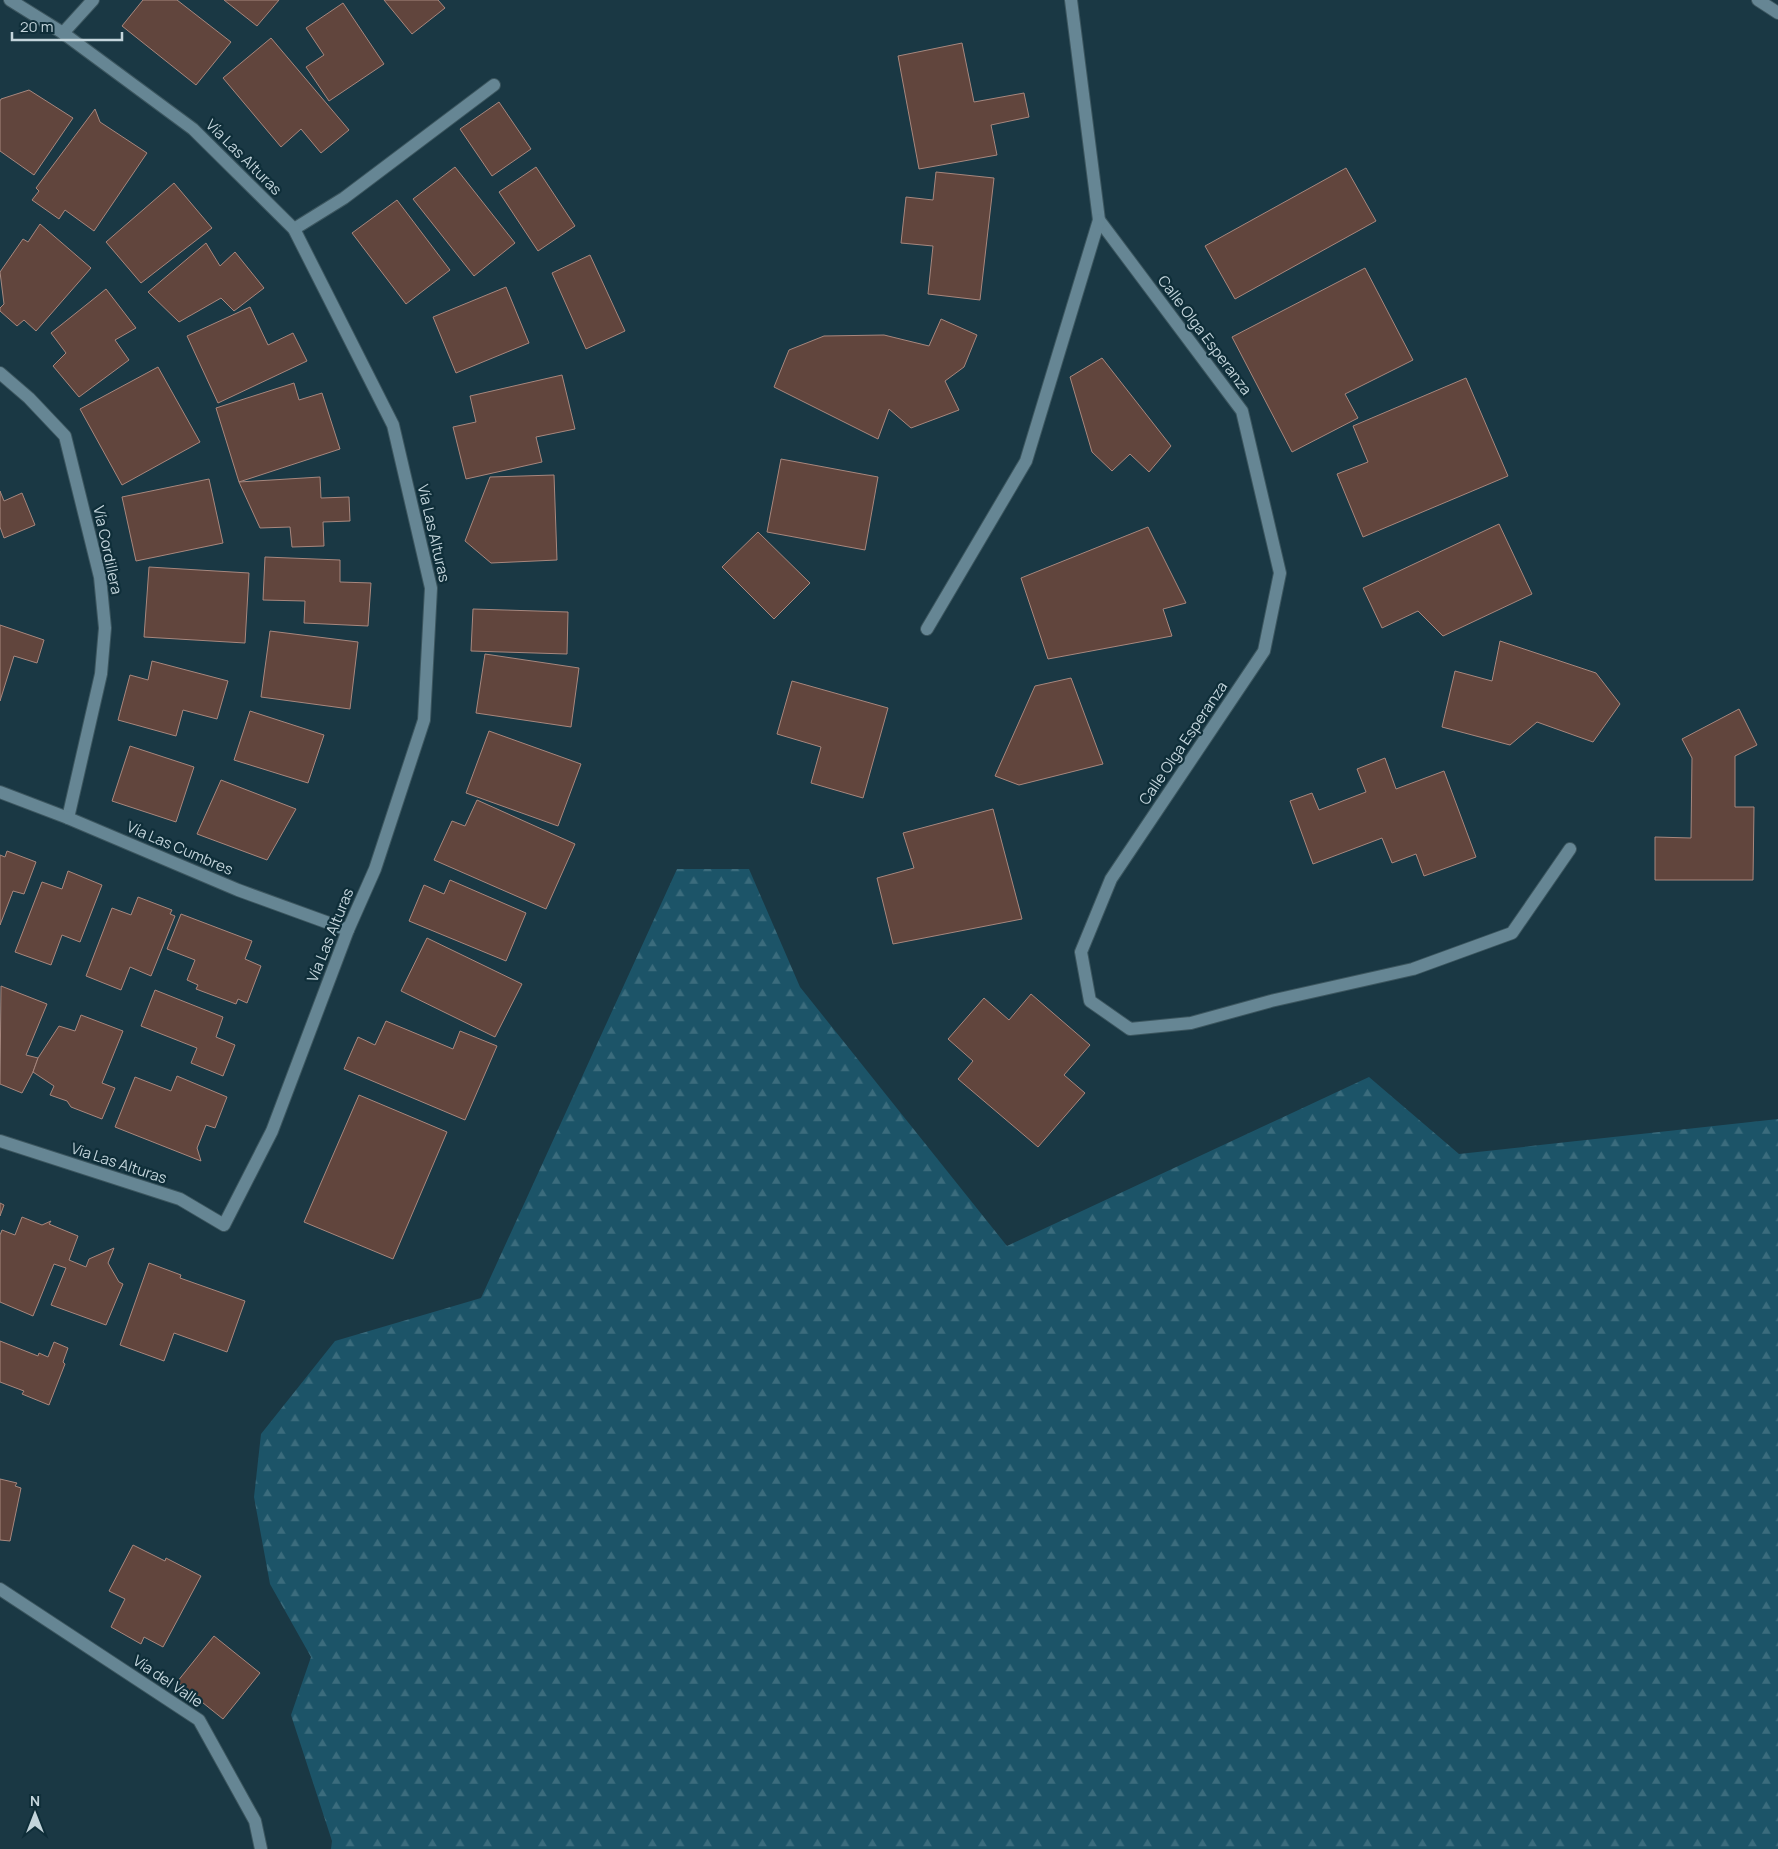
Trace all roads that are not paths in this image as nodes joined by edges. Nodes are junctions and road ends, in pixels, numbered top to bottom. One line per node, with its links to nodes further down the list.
1 (10, 0): 6 (street, Vía Las Alturas)
2 (93, 0): 6 (street)
3 (1071, 0): 8 (street, Calle Olga Esperanza)
4 (1758, 0): 5 (street)
5 (1778, 13)
6 (63, 32): 9 (street, Vía Las Alturas)
7 (494, 85): 9 (street)
8 (1099, 220): 11 (street); 14 (street, Calle Olga Esperanza)
9 (294, 230): 15 (street, Vía Las Alturas)
10 (0, 373): 13 (street, Vía Cordillera)
11 (927, 629)
12 (0, 792): 13 (street, Vía Las Cumbres)
13 (68, 818): 15 (street, Vía Las Cumbres)
14 (1570, 849)
15 (348, 930): 17 (street, Vía Las Alturas)
16 (0, 1141): 17 (street, Via Las Alturas)
17 (224, 1225)
18 (0, 1589): 19 (street, Vía del Valle)
19 (261, 1849)

